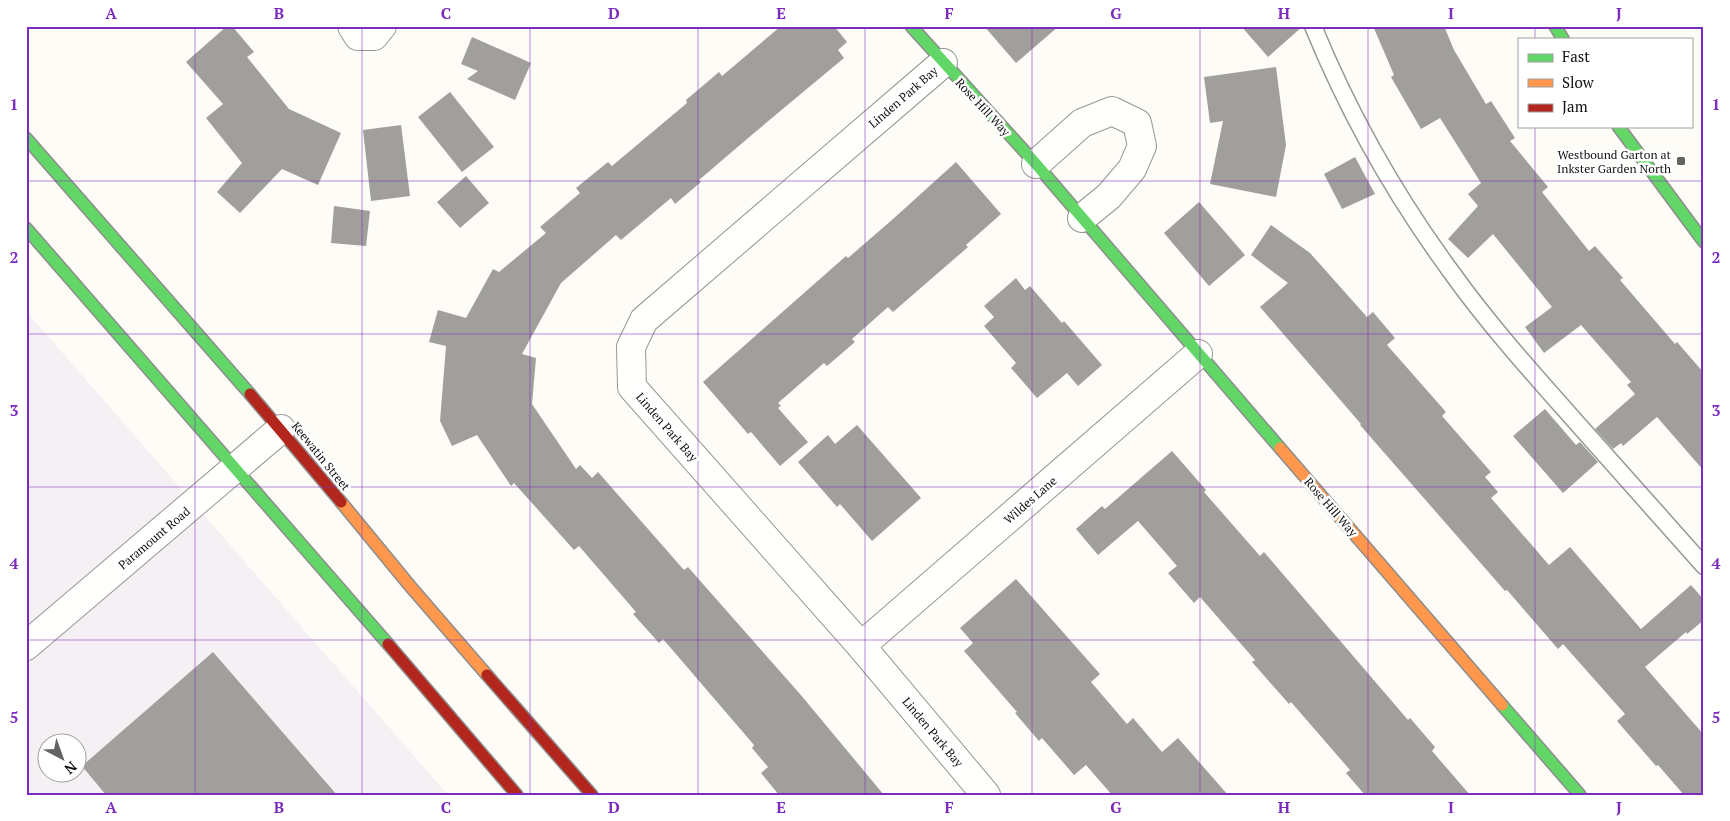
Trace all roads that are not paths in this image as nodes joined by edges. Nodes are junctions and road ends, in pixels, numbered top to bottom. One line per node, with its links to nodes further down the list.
1 (352, 26): 2 (street)
2 (382, 26)
3 (911, 26): 7 (street, Rose Hill Way)
4 (1313, 26): 17 (lane)
5 (1556, 26): 6 (street)
6 (1562, 38)
7 (943, 63): 10 (street, Rose Hill Way); 19 (street, Linden Park Bay)
8 (1619, 128): 13 (street)
9 (26, 138): 15 (street, Keewatin Street)
10 (1036, 164): 11 (street, Rose Hill Way); 11 (street)
11 (1082, 218): 14 (street, Rose Hill Way)
12 (26, 228): 16 (street)
13 (1704, 242)
14 (1198, 354): 19 (street, Wildes Lane); 23 (street, Rose Hill Way)
15 (282, 429): 16 (street, Paramount Road); 21 (street, Keewatin Street)
16 (236, 468): 18 (street, Paramount Road); 20 (street)
17 (1704, 566)
18 (26, 646)
19 (861, 646): 22 (street, Linden Park Bay)
20 (517, 795)
21 (592, 795)
22 (986, 795)
23 (1580, 795)

